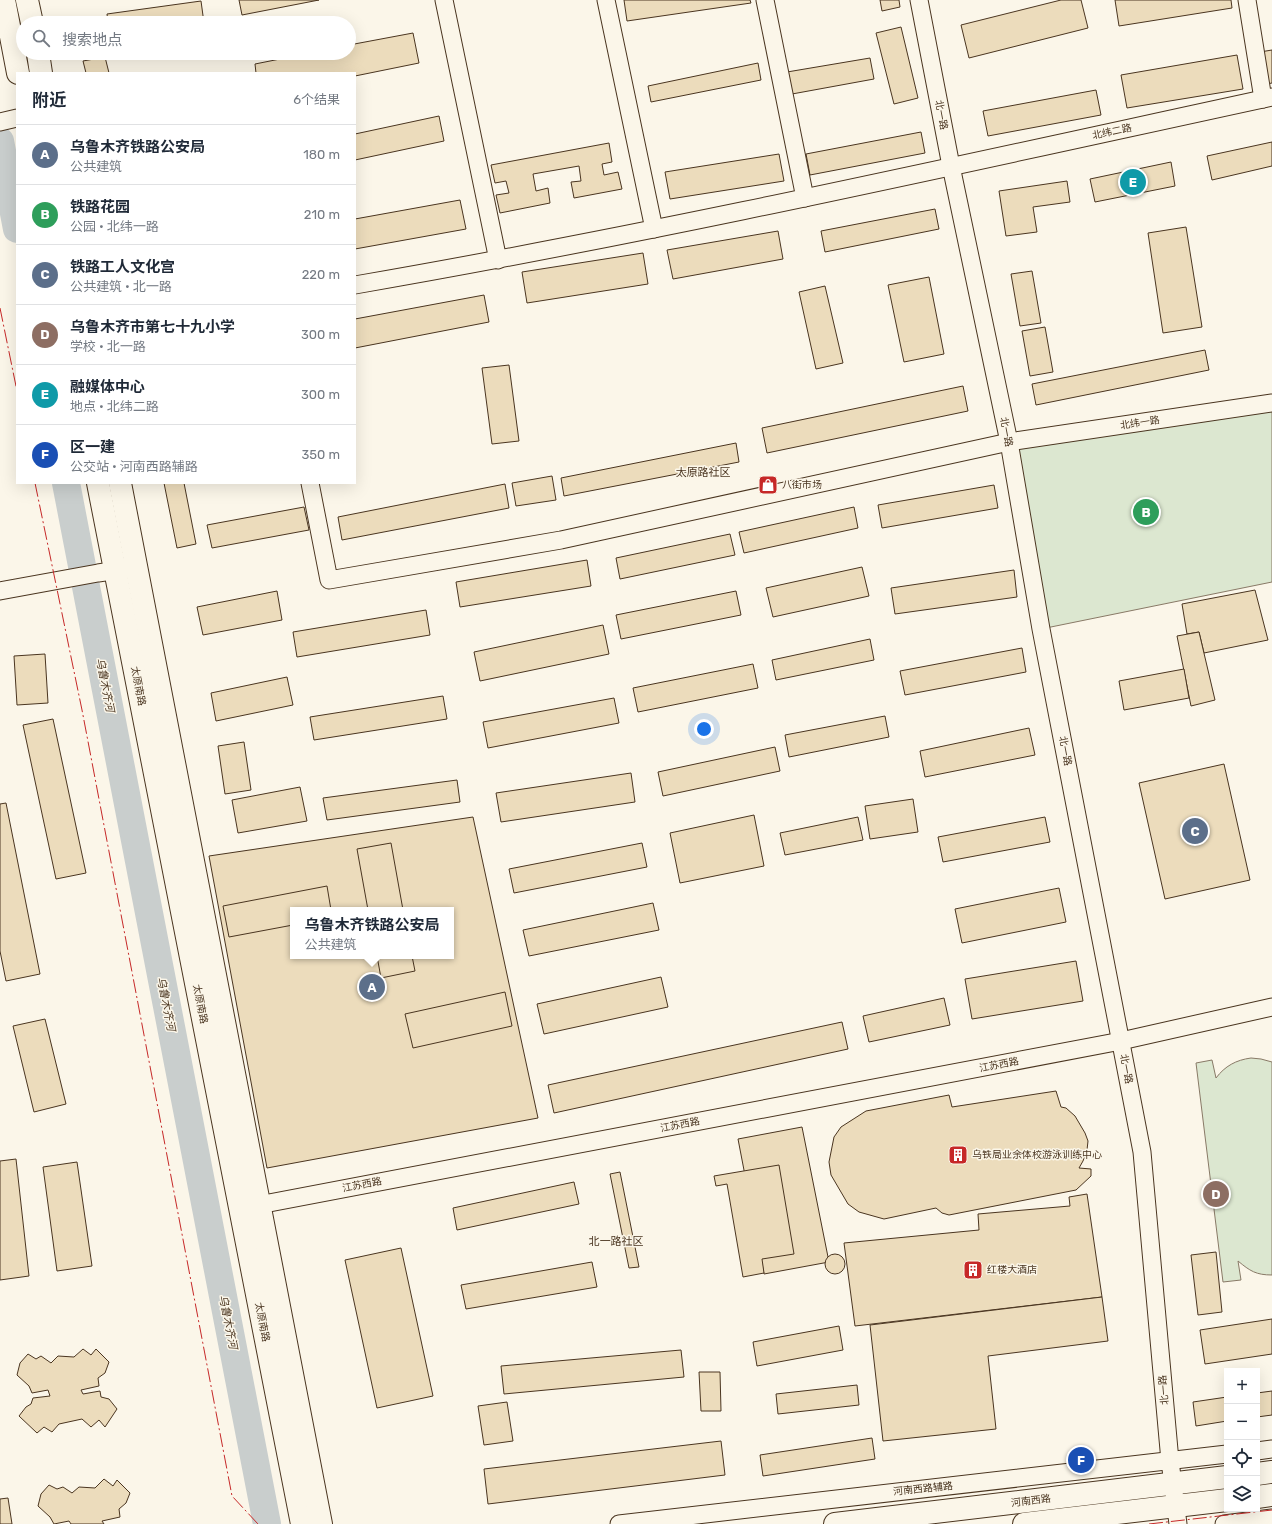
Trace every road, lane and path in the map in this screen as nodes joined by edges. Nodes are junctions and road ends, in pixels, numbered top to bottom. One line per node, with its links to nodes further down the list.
1 (4, 0): 10 (main road)
2 (27, 0): 8 (main road)
3 (444, 0): 16 (street)
4 (606, 0): 15 (street)
5 (765, 0): 14 (street)
6 (919, 0): 13 (street, 北一路)
7 (1247, 0): 12 (street)
8 (30, 16)
9 (39, 60): 11 (main road)
10 (18, 72)
11 (42, 72)
12 (1268, 98): 13 (street, 北纬二路)
13 (951, 166): 14 (street, 北纬二路); 19 (street, 北一路)
14 (806, 198): 15 (street, 北纬二路)
15 (654, 228): 16 (street, 北纬二路)
16 (498, 260): 17 (street, 北纬二路)
17 (356, 285)
18 (1272, 403): 19 (street, 北纬一路)
19 (1008, 442): 22 (street, 北纬一路); 27 (street, 北一路)
20 (98, 484): 24 (main road, 太原南路)
21 (120, 484): 23 (main road)
22 (310, 484)
23 (137, 568): 24 (street); 28 (main road)
24 (107, 572): 25 (street); 28 (main road, 太原南路)
25 (0, 591)
26 (1272, 1007): 27 (street, 江苏西路)
27 (1121, 1042): 28 (street, 江苏西路); 32 (street, 北一路)
28 (249, 1207): 42 (main road, 太原南路); 43 (main road)
29 (1272, 1449): 30 (street)
30 (1260, 1451)
31 (1224, 1454): 32 (street, 河南西路辅路)
32 (1170, 1461): 36 (street, 北一路); 44 (street, 河南西路辅路)
33 (1272, 1472): 34 (main road)
34 (1260, 1474)
35 (1224, 1477): 36 (main road, 河南西路)
36 (1173, 1483): 40 (street, 北一路); 45 (main road, 河南西路)
37 (1272, 1495): 38 (main road)
38 (1260, 1497)
39 (1224, 1501): 40 (main road)
40 (1177, 1515): 46 (main road)
41 (1272, 1518): 47 (street)
42 (302, 1524)
43 (321, 1524)
44 (619, 1524)
45 (835, 1524)
46 (1024, 1524)
47 (1224, 1524)

